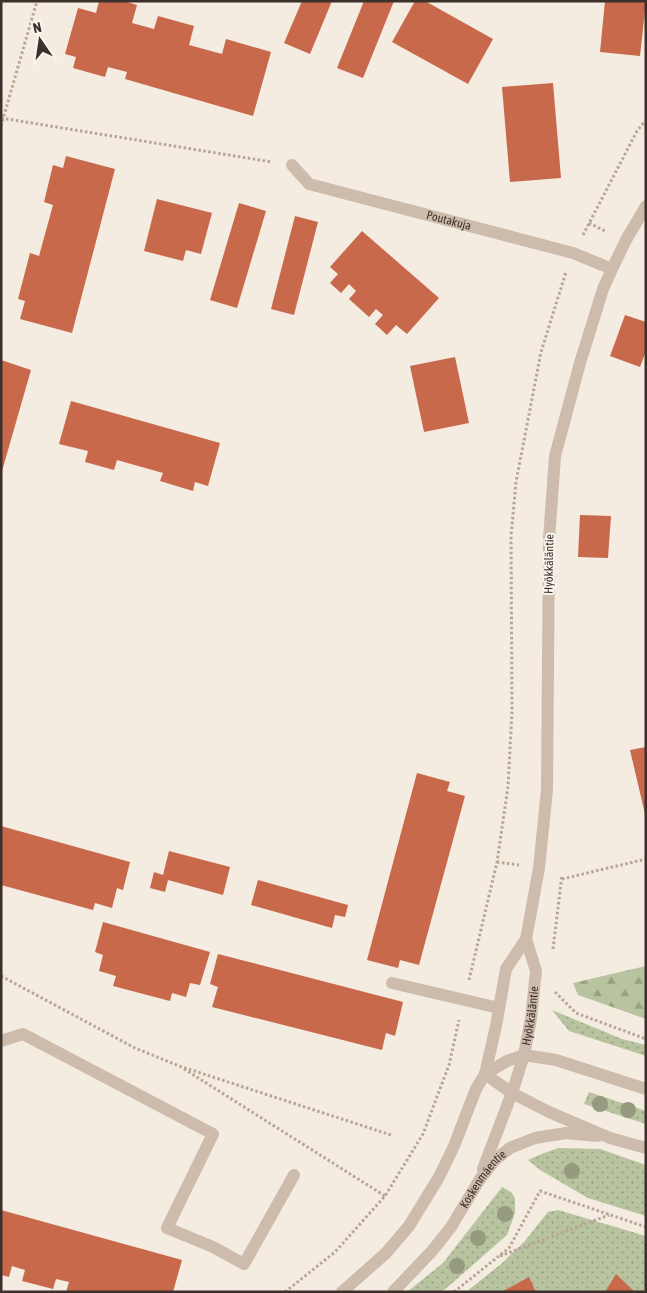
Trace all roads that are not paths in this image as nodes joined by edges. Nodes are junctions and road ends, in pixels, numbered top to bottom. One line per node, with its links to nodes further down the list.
1 (292, 165): 3 (street, Poutakuja)
2 (646, 206): 3 (street, Hyökkäläntie)
3 (612, 269): 4 (street, Hyökkäläntie)
4 (526, 939): 6 (street, Hyökkäläntie); 8 (street, Hyökkäläntie)
5 (392, 983): 6 (street)
6 (499, 1008): 9 (street, Hyökkäläntie)
7 (1, 1041): 14 (street)
8 (524, 1055): 9 (street); 10 (street); 11 (street, Hyökkäläntie)
9 (484, 1074): 11 (street, Koskenmäentie); 16 (street)
10 (646, 1089)
11 (512, 1093): 12 (street, Koskenmäentie); 15 (street, Hyökkäläntie)
12 (610, 1138): 13 (street, Koskenmäentie); 15 (street, Koskenmäentie)
13 (646, 1148)
14 (294, 1175)
15 (480, 1179): 17 (street, Koskenmäentie)
16 (342, 1292)
17 (393, 1292)

